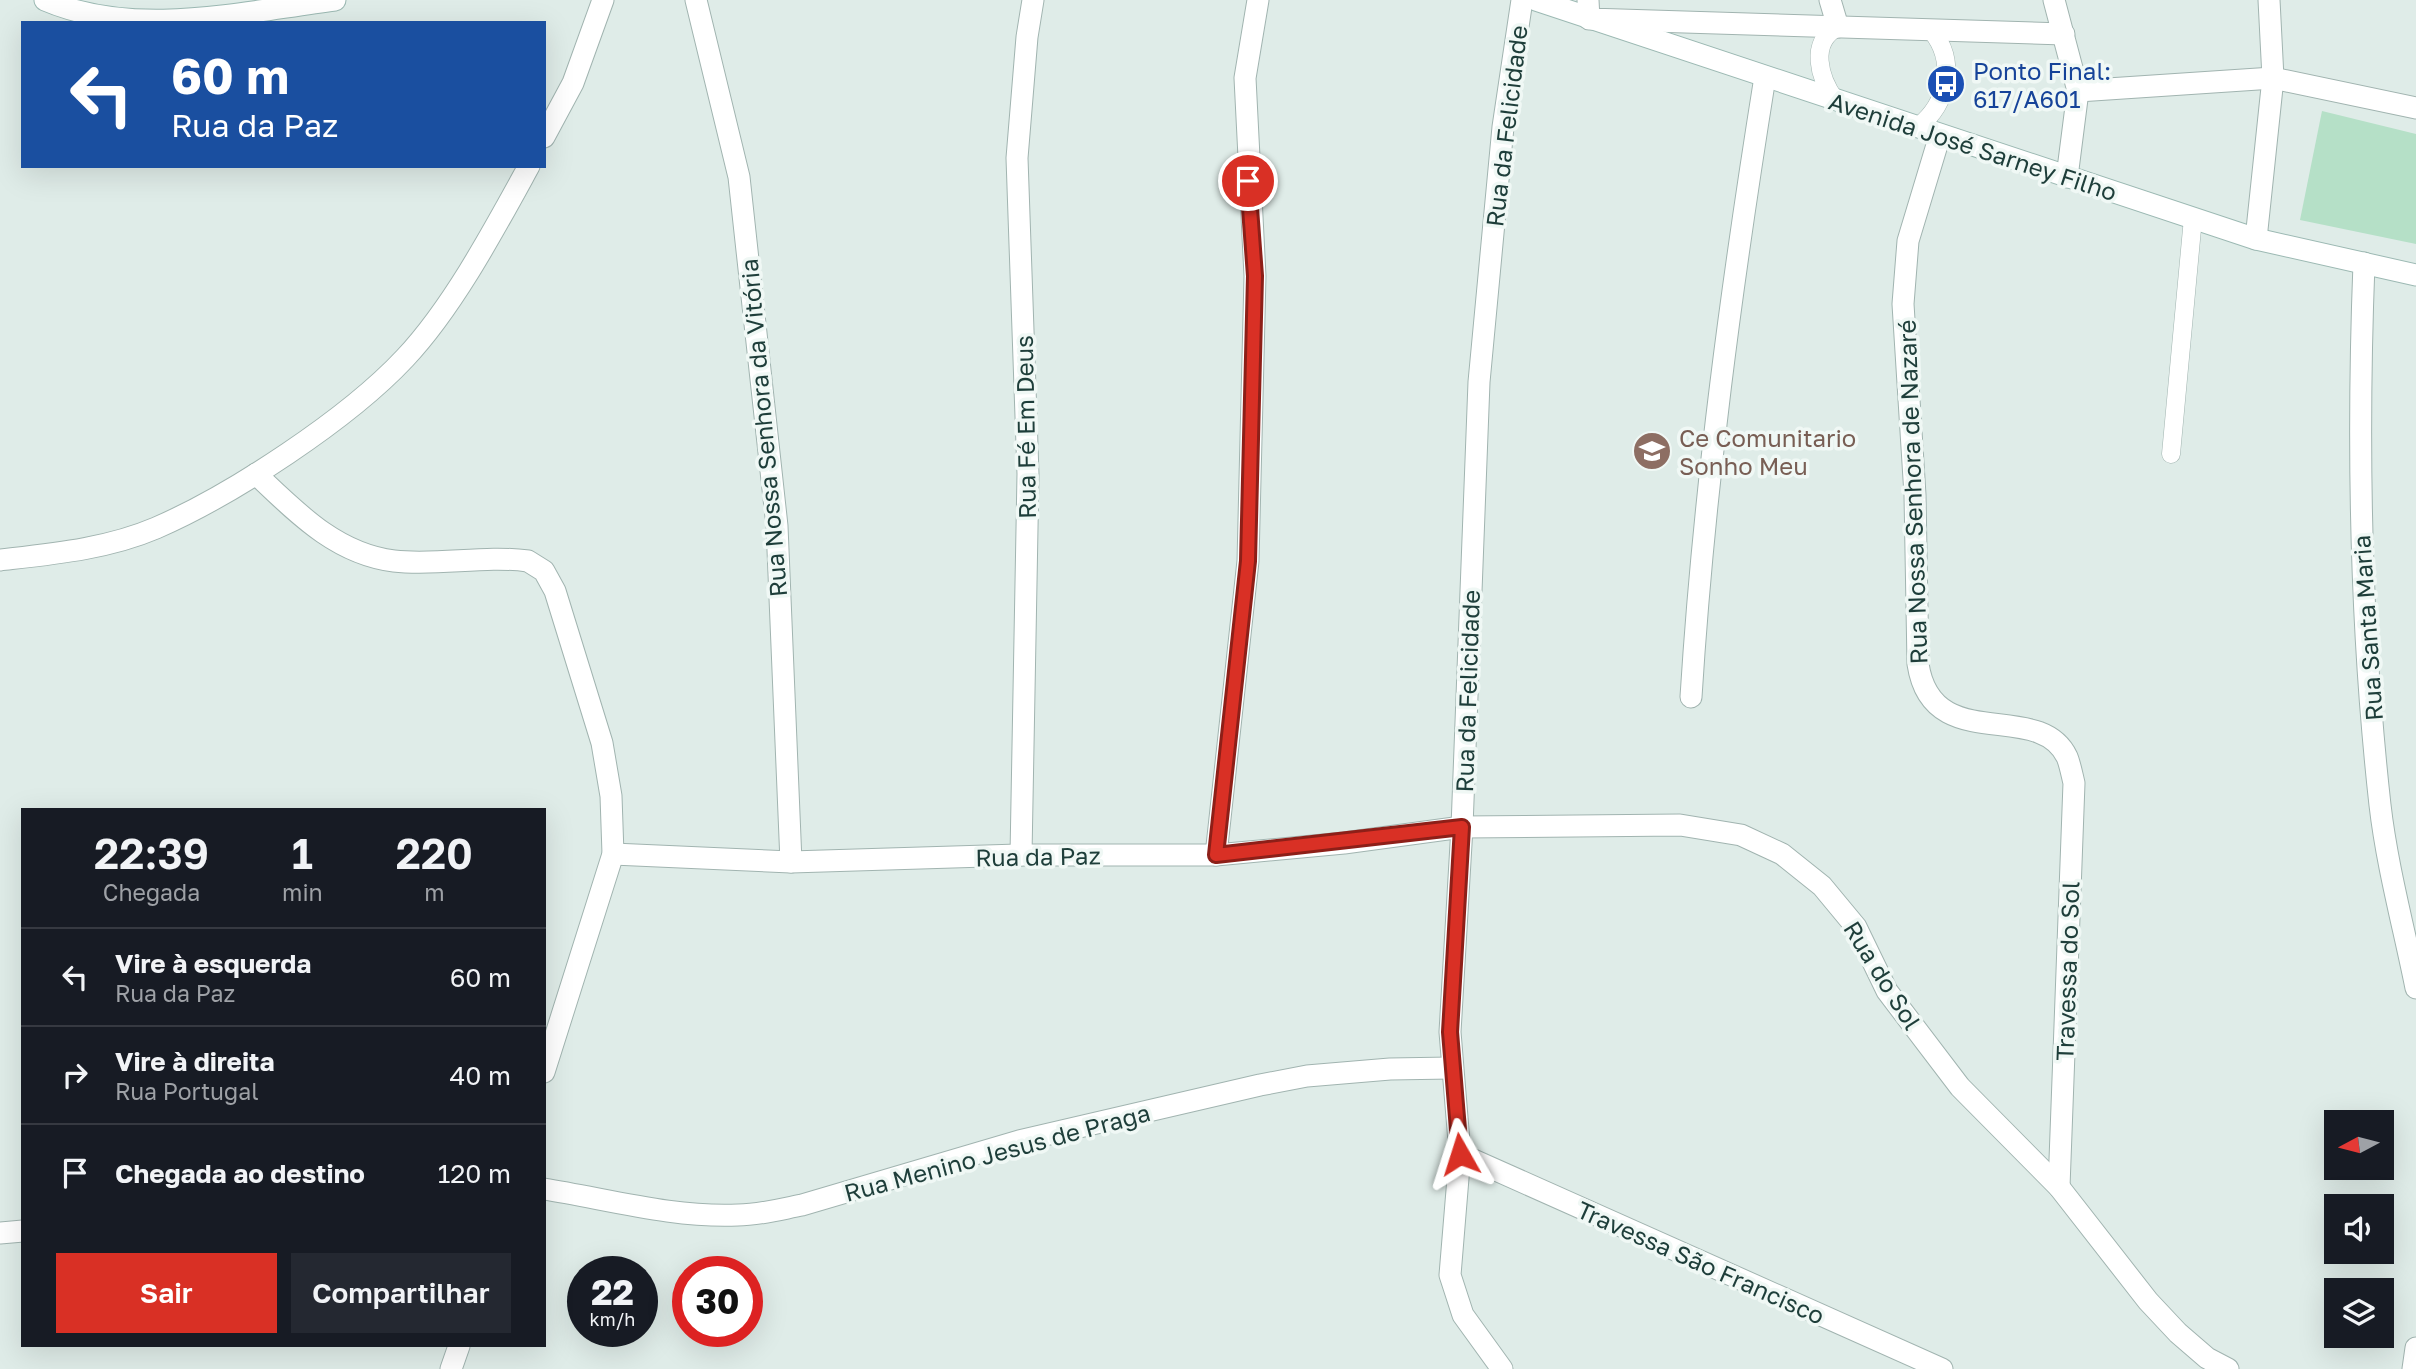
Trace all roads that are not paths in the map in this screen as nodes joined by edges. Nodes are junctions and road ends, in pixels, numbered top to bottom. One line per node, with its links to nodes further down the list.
1 (45, 0): 2 (street)
2 (335, 0)
3 (603, 0): 22 (street)
4 (696, 0): 39 (street, Rua Nossa Senhora da Vitória)
5 (1033, 0): 37 (street, Rua Fé Em Deus)
6 (1258, 0): 38 (street)
7 (1522, 0): 35 (street, Rua da Felicidade)
8 (1536, 0): 12 (street, Avenida José Sarney Filho)
9 (1830, 0): 13 (street)
10 (2054, 0): 15 (street)
11 (2269, 0): 17 (street)
12 (1588, 10): 13 (street); 16 (street, Avenida José Sarney Filho)
13 (1838, 26): 14 (street); 19 (lane)
14 (1931, 30): 15 (street); 21 (lane)
15 (2064, 34): 18 (street)
16 (1765, 77): 19 (street, Avenida José Sarney Filho); 33 (street)
17 (2273, 78): 18 (street); 20 (street); 27 (street)
18 (2078, 91): 25 (street)
19 (1835, 100): 21 (street, Avenida José Sarney Filho)
20 (2416, 108)
21 (1918, 127): 23 (street, Avenida José Sarney Filho)
22 (546, 133)
23 (1940, 135): 25 (street, Avenida José Sarney Filho); 34 (street, Rua Nossa Senhora de Nazaré)
24 (528, 168): 31 (street)
25 (2067, 177): 26 (street, Avenida José Sarney Filho)
26 (2193, 219): 27 (street, Avenida José Sarney Filho); 30 (lane)
27 (2256, 239): 28 (street, Avenida José Sarney Filho)
28 (2364, 264): 29 (street, Avenida José Sarney Filho); 40 (street, Rua Santa Maria)
29 (2416, 275)
30 (2171, 454)
31 (256, 474): 32 (street); 36 (street)
32 (0, 560)
33 (1691, 697)
34 (2066, 755): 44 (street, Travessa do Sol)
35 (1462, 827): 38 (street, Rua da Paz); 42 (street, Rua da Felicidade); 44 (street, Rua do Sol)
36 (613, 854): 39 (street, Rua da Paz); 41 (street)
37 (1021, 855): 38 (street, Rua da Paz); 39 (street, Rua da Paz)
38 (1216, 855)
39 (790, 862)
40 (2416, 988)
41 (546, 1066)
42 (1451, 1068): 43 (street, Rua da Felicidade); 45 (street, Rua Menino Jesus de Praga)
43 (1460, 1154): 51 (street, Rua da Felicidade); 52 (street, Travessa São Francisco)
44 (2059, 1187): 53 (street, Rua do Sol)
45 (546, 1189)
46 (21, 1231): 47 (street)
47 (0, 1233)
48 (459, 1347): 50 (street)
49 (2416, 1348): 54 (street)
50 (451, 1369)
51 (1502, 1369)
52 (1942, 1369)
53 (2228, 1369)
54 (2413, 1369)

